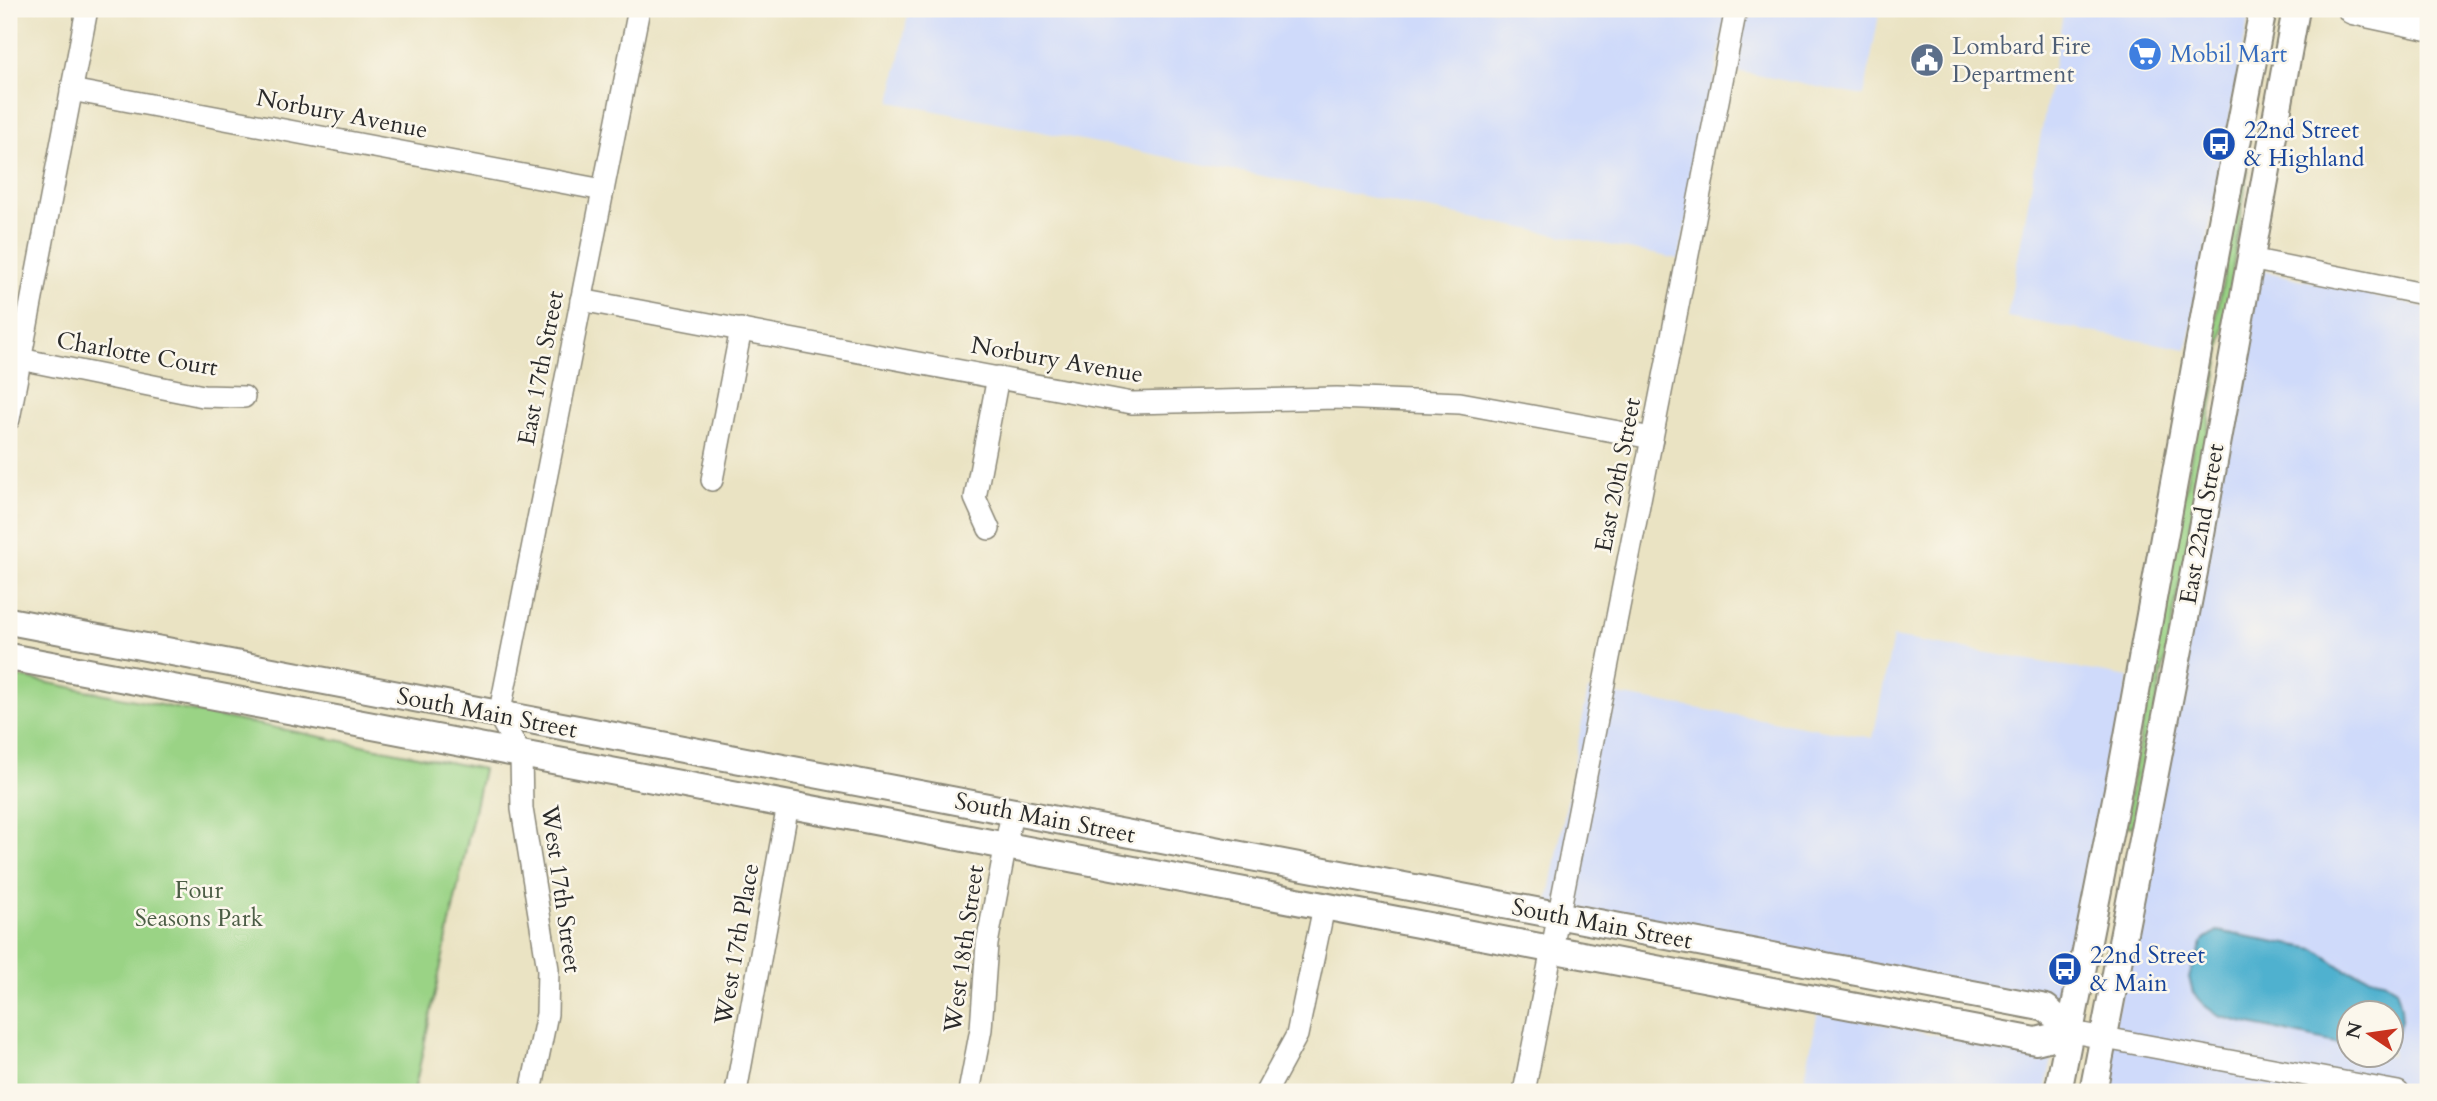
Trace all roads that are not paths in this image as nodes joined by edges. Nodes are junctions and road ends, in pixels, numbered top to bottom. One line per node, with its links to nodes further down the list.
1 (87, 9): 8 (street)
2 (639, 9): 9 (street, East 17th Street)
3 (1736, 9): 18 (street, East 20th Street)
4 (2263, 9): 30 (street, East 22nd Street)
5 (2296, 9): 10 (street, East 22nd Street)
6 (2353, 9): 7 (main road)
7 (2428, 25)
8 (71, 90): 9 (street, Norbury Avenue); 14 (street)
9 (603, 190): 12 (street, East 17th Street)
10 (2250, 259): 11 (street); 31 (street, East 22nd Street)
11 (2428, 295)
12 (581, 300): 13 (street, Norbury Avenue); 23 (street, East 17th Street)
13 (741, 329): 15 (street, Norbury Avenue); 19 (street)
14 (20, 359): 16 (street, Charlotte Court); 17 (street)
15 (998, 377): 18 (street, Norbury Avenue); 20 (street)
16 (244, 397)
17 (9, 419)
18 (1652, 439): 28 (street, East 20th Street)
19 (712, 480)
20 (989, 528)
21 (9, 621): 23 (street, South Main Street)
22 (9, 657): 23 (street, South Main Street)
23 (510, 735): 24 (street, South Main Street); 25 (street, South Main Street); 32 (street, West 17th Street)
24 (788, 805): 26 (street, South Main Street); 33 (street, West 17th Place)
25 (1012, 812): 26 (street, West 18th Street); 28 (street, South Main Street)
26 (1005, 846): 27 (street, South Main Street); 34 (street, West 18th Street)
27 (1324, 907): 29 (street, South Main Street); 35 (street)
28 (1559, 916): 29 (street, East 20th Street); 30 (street, South Main Street)
29 (1552, 951): 30 (street, South Main Street); 36 (street, East 20th Street)
30 (2072, 1032): 31 (street, South Main Street); 37 (street, East 22nd Street)
31 (2104, 1038): 38 (street, East 22nd Street); 39 (street, South Main Street)
32 (531, 1092)
33 (736, 1092)
34 (969, 1092)
35 (1266, 1092)
36 (1524, 1092)
37 (2058, 1092)
38 (2093, 1092)
39 (2398, 1092)

